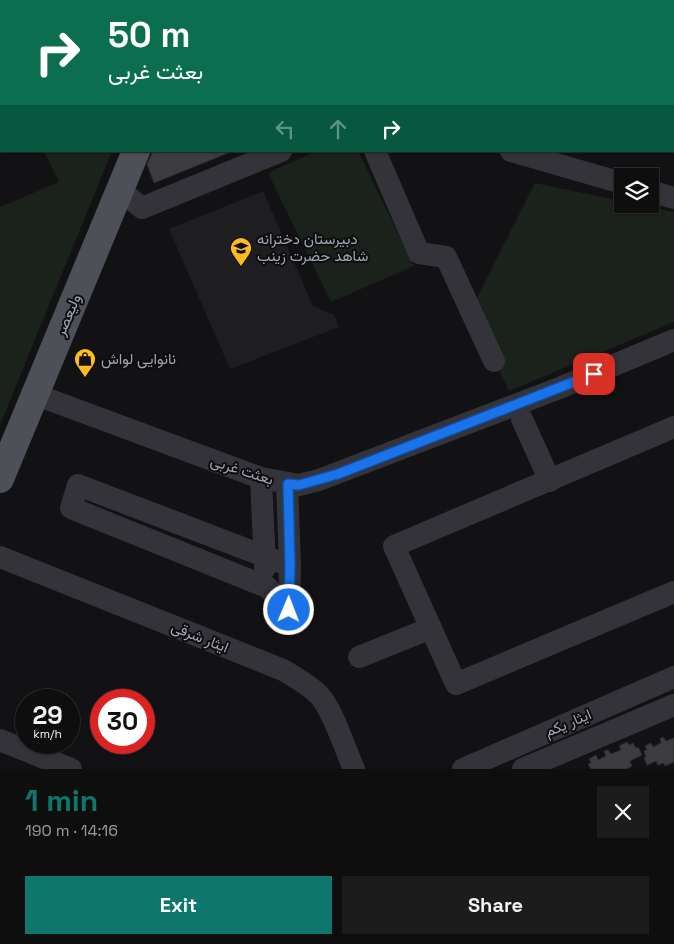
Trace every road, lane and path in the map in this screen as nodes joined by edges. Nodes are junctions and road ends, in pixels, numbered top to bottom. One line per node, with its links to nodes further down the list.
1 (136, 152): 6 (main road, ولیعصر)
2 (279, 152): 6 (street)
3 (375, 152): 10 (street)
4 (514, 152): 5 (street)
5 (614, 181)
6 (120, 190): 11 (main road, ولیعصر)
7 (659, 194): 8 (street)
8 (674, 198)
9 (674, 340): 17 (street, بعثت غربی)
10 (494, 361)
11 (34, 394): 14 (street, بعثت غربی); 15 (main road, ولیعصر)
12 (522, 419): 16 (street)
13 (674, 427): 16 (street)
14 (261, 478): 17 (street, بعثت غربی); 18 (street)
15 (0, 479)
16 (550, 481): 23 (street)
17 (288, 484): 20 (street)
18 (264, 556): 20 (street); 21 (street); 21 (street)
19 (0, 557): 29 (street, ایثار شرقی)
20 (290, 566): 21 (street)
21 (267, 587)
22 (674, 592): 23 (street)
23 (431, 628): 24 (street)
24 (359, 657)
25 (674, 677): 30 (street, ایثار یکم)
26 (674, 705): 31 (street)
27 (0, 740): 28 (street)
28 (71, 769)
29 (354, 769)
30 (463, 769)
31 (523, 769)

